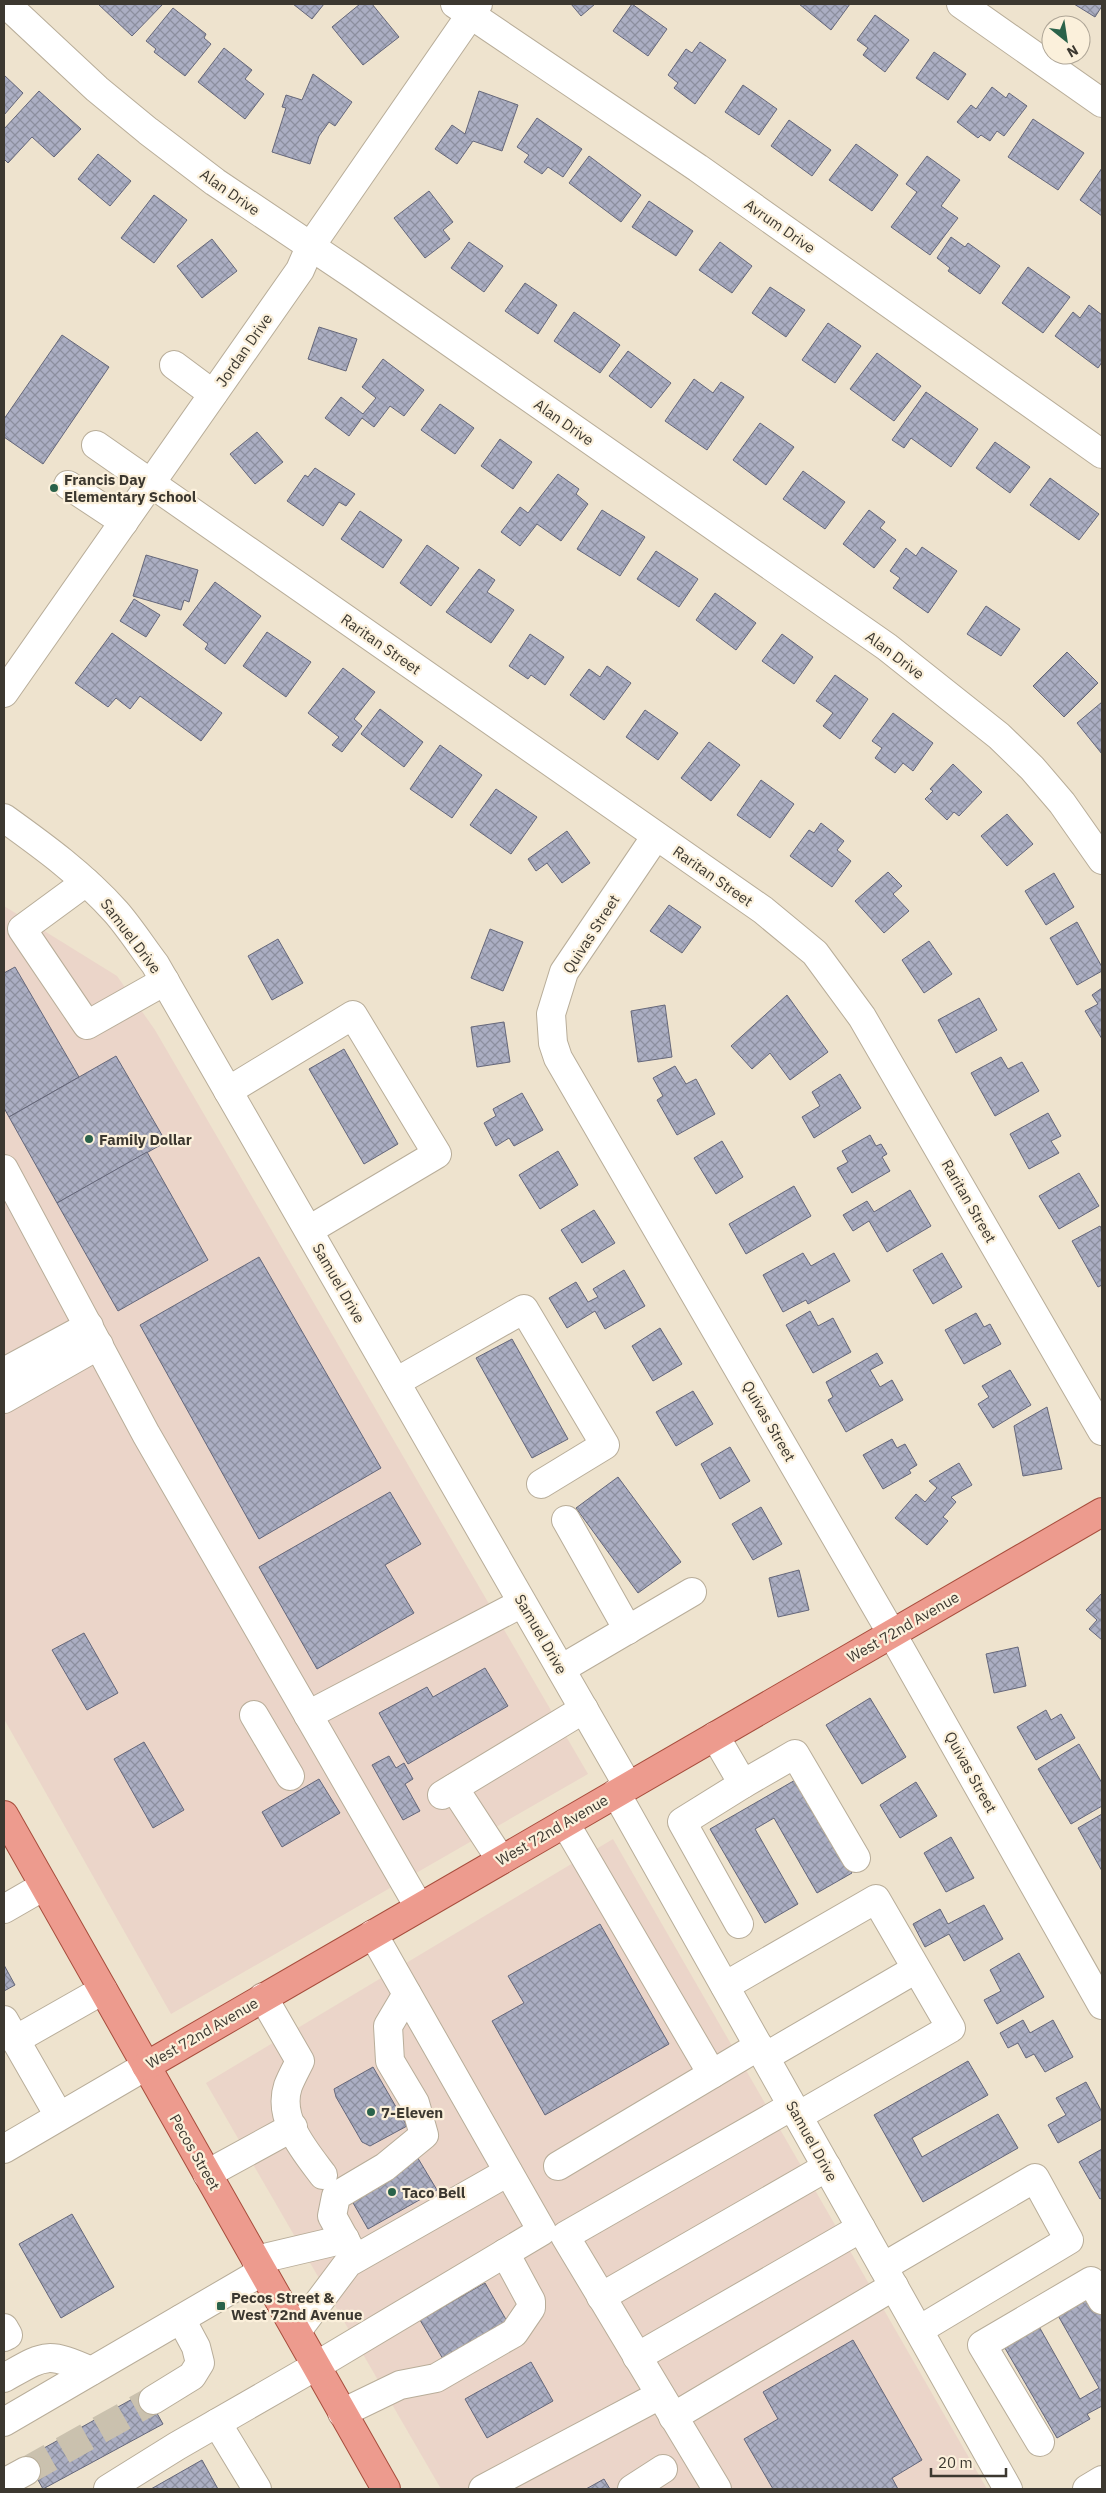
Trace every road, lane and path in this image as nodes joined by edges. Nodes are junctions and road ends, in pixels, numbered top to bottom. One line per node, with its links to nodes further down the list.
1 (6, 4): 5 (street, Alan Drive)
2 (961, 4): 4 (street)
3 (468, 8): 5 (street, Jordan Drive); 9 (street, Avrum Drive)
4 (1102, 103)
5 (310, 247): 7 (street, Jordan Drive); 16 (street, Alan Drive)
6 (174, 365): 7 (street)
7 (213, 394): 10 (street, Jordan Drive)
8 (96, 445): 10 (street, Raritan Street)
9 (1102, 454)
10 (151, 482): 12 (street, Jordan Drive); 15 (street, Raritan Street)
11 (68, 485): 12 (street)
12 (124, 522): 13 (street, Jordan Drive)
13 (4, 693)
14 (4, 818): 17 (street, Samuel Drive)
15 (656, 836): 26 (street, Raritan Street); 33 (street, Quivas Street)
16 (1102, 860)
17 (86, 882): 18 (street, Samuel Drive); 18 (street)
18 (165, 982): 19 (street, Samuel Drive)
19 (228, 1091): 21 (street, Samuel Drive); 21 (street)
20 (4, 1169): 22 (street)
21 (308, 1230): 24 (street, Samuel Drive)
22 (94, 1336): 23 (street); 25 (street); 37 (street)
23 (4, 1372)
24 (396, 1382): 27 (street); 31 (street, Samuel Drive)
25 (4, 1399)
26 (1102, 1431)
27 (541, 1484)
28 (1102, 1512): 33 (main road, West 72nd Avenue)
29 (566, 1520): 32 (street)
30 (692, 1592): 32 (street)
31 (522, 1603): 34 (street, Samuel Drive); 37 (street)
32 (628, 1630): 34 (street)
33 (892, 1634): 38 (main road, West 72nd Avenue); 56 (street, Quivas Street)
34 (561, 1669): 35 (street, Samuel Drive)
35 (584, 1709): 41 (street, Samuel Drive); 45 (street)
36 (254, 1715): 39 (street)
37 (308, 1715): 47 (street)
38 (715, 1736): 40 (street); 41 (main road, West 72nd Avenue)
39 (290, 1776)
40 (743, 1784): 44 (street); 49 (street)
41 (622, 1789): 43 (main road, West 72nd Avenue); 52 (street, Samuel Drive)
42 (4, 1815): 46 (main road, Pecos Street)
43 (564, 1823): 45 (main road, West 72nd Avenue); 60 (street)
44 (856, 1858)
45 (501, 1860): 47 (main road, West 72nd Avenue)
46 (44, 1886): 48 (street); 53 (main road, Pecos Street)
47 (419, 1907): 50 (main road, West 72nd Avenue)
48 (4, 1909)
49 (739, 1924)
50 (373, 1934): 54 (street); 55 (main road, West 72nd Avenue)
51 (916, 1968): 52 (street); 58 (street); 61 (street)
52 (725, 1986): 58 (street, Samuel Drive)
53 (103, 1990): 57 (street); 59 (main road, Pecos Street)
54 (407, 1994): 67 (street); 71 (street)
55 (263, 1997): 59 (main road, West 72nd Avenue); 63 (street)
56 (1102, 2005)
57 (9, 2030): 62 (street)
58 (762, 2051): 60 (street); 61 (street, Samuel Drive)
59 (146, 2066): 62 (street, West 72nd Avenue); 68 (main road, Pecos Street)
60 (712, 2074): 65 (street)
61 (795, 2111): 66 (street, Samuel Drive); 75 (street)
62 (59, 2116): 64 (street, West 72nd Avenue)
63 (293, 2128): 68 (street); 69 (street)
64 (4, 2149)
65 (558, 2166)
66 (827, 2167): 70 (street, Samuel Drive); 75 (street)
67 (508, 2172): 71 (street); 72 (street)
68 (207, 2174): 73 (main road, Pecos Street)
69 (323, 2175)
70 (861, 2228): 74 (street, Samuel Drive); 82 (street)
71 (350, 2249): 73 (street); 80 (street)
72 (505, 2253): 83 (street); 88 (street)
73 (260, 2266): 77 (street); 80 (main road, Pecos Street)
74 (889, 2277): 79 (street, Samuel Drive); 79 (street); 87 (street)
75 (601, 2297): 82 (street)
76 (1102, 2300): 91 (street)
77 (181, 2319): 84 (street); 86 (street)
78 (4, 2328): 81 (street)
79 (919, 2330): 94 (street, Samuel Drive)
80 (297, 2331): 83 (main road, Pecos Street)
81 (4, 2338)
82 (637, 2357): 87 (street)
83 (316, 2366): 88 (main road, Pecos Street); 90 (street)
84 (91, 2371): 85 (street); 89 (street)
85 (4, 2378)
86 (153, 2400)
87 (667, 2406): 98 (street); 100 (street)
88 (342, 2413): 97 (main road, Pecos Street)
89 (4, 2422)
90 (217, 2423): 95 (street); 96 (street)
91 (1040, 2442)
92 (663, 2469): 99 (street)
93 (1102, 2480): 101 (street)
94 (1006, 2488)
95 (108, 2489)
96 (257, 2489)
97 (386, 2489)
98 (483, 2489)
99 (632, 2489)
100 (717, 2489)
101 (1087, 2489)

